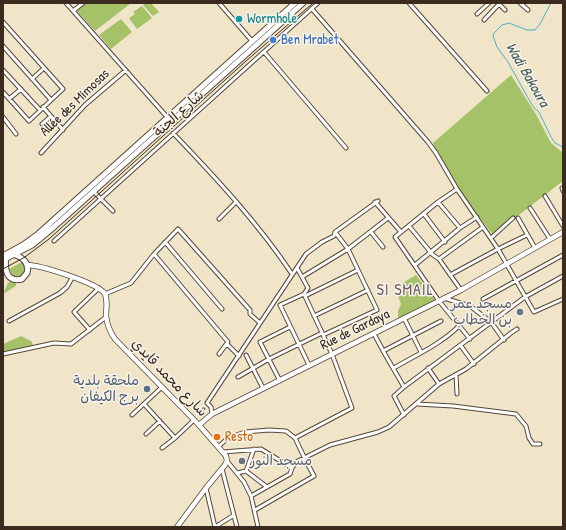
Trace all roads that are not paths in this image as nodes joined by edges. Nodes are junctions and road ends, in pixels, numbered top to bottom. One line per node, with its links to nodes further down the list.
1 (66, 3): 14 (street)
2 (83, 3): 14 (street)
3 (219, 3): 18 (street)
4 (295, 3): 18 (main road)
5 (303, 3): 42 (main road)
6 (318, 3): 11 (street, شارع الجنة)
7 (409, 3): 26 (street)
8 (489, 3): 15 (street)
9 (499, 3): 12 (street); 16 (street)
10 (520, 3): 13 (street)
11 (312, 9): 20 (street, شارع الجنة); 41 (street)
12 (504, 10)
13 (528, 10)
14 (73, 11): 23 (street)
15 (477, 14)
16 (484, 20)
17 (3, 22): 21 (street)
18 (252, 41): 34 (main road)
19 (3, 48): 24 (street)
20 (264, 52): 38 (street, شارع الجنة); 39 (street)
21 (44, 68): 24 (street); 29 (street)
22 (3, 70): 25 (street)
23 (126, 70): 34 (street); 36 (street, Allée des Mimosas)
24 (32, 79): 29 (street)
25 (21, 89): 28 (street); 31 (street)
26 (487, 91)
27 (3, 92): 28 (street)
28 (9, 99): 31 (street)
29 (50, 100): 30 (street)
30 (43, 107): 31 (street); 32 (street)
31 (40, 110)
32 (51, 116): 35 (street); 36 (street)
33 (3, 117): 37 (street)
34 (168, 118): 78 (main road)
35 (42, 124)
36 (63, 130): 40 (street, Allée des Mimosas)
37 (16, 134)
38 (174, 134): 44 (street, شارع الجنة); 45 (street)
39 (346, 148)
40 (41, 152)
41 (457, 189): 46 (street); 50 (street)
42 (93, 191): 44 (street); 71 (main road)
43 (546, 196): 56 (street)
44 (100, 198): 48 (street); 66 (street, شارع الجنة)
45 (236, 202): 51 (street); 89 (street)
46 (438, 202): 49 (street); 58 (street)
47 (530, 208): 65 (street)
48 (113, 211)
49 (424, 214): 55 (street); 68 (street)
50 (477, 217): 57 (street); 58 (street)
51 (219, 218)
52 (388, 218): 59 (street); 60 (street); 61 (street)
53 (513, 218): 64 (street)
54 (518, 218): 63 (street)
55 (409, 226): 61 (street); 74 (street)
56 (563, 226)
57 (484, 227): 64 (street); 79 (street)
58 (460, 228): 68 (street)
59 (335, 232): 72 (street); 86 (street)
60 (370, 232): 69 (street); 72 (street)
61 (401, 232): 83 (street)
62 (563, 232): 65 (street, Rue de Gardaya)
63 (527, 235): 70 (street); 73 (street)
64 (491, 238): 73 (street)
65 (550, 239): 70 (street, Rue de Gardaya)
66 (54, 241)
67 (165, 242): 75 (street); 104 (street); 111 (street)
68 (445, 242): 74 (street)
69 (383, 247)
70 (535, 248): 81 (street, Rue de Gardaya)
71 (26, 249): 76 (main road); 80 (main road)
72 (348, 249): 87 (street); 92 (street)
73 (498, 249): 81 (street); 90 (street)
74 (431, 253): 79 (street); 83 (street)
75 (154, 254): 98 (street); 121 (street)
76 (14, 255): 78 (main road); 80 (main road)
77 (563, 255): 94 (street)
78 (5, 256): 85 (main road)
79 (439, 259): 90 (street)
80 (24, 260): 82 (main road)
81 (506, 263): 94 (street); 97 (street, Rue de Gardaya)
82 (27, 265): 84 (street); 88 (main road)
83 (415, 265): 103 (street)
84 (40, 266): 88 (street); 93 (street)
85 (4, 268): 88 (main road)
86 (297, 268): 89 (street); 92 (street)
87 (358, 270): 96 (street); 99 (street)
88 (28, 272)
89 (292, 274): 111 (street)
90 (450, 275): 97 (street)
91 (563, 276): 100 (street)
92 (302, 277): 99 (street)
93 (72, 278): 95 (street); 108 (street)
94 (517, 281): 100 (street); 101 (street)
95 (98, 288): 98 (street); 115 (street)
96 (368, 290): 105 (street); 116 (street)
97 (461, 290): 103 (street, Rue de Gardaya)
98 (104, 294): 106 (street, شارع محمد قايدي)
99 (305, 295): 105 (street); 113 (street)
100 (525, 297): 102 (street); 110 (street)
101 (483, 299)
102 (563, 299)
103 (441, 300): 107 (street, Rue de Gardaya); 110 (street); 112 (street)
104 (222, 309)
105 (314, 316): 116 (street)
106 (106, 317): 115 (street); 142 (street, شارع محمد قايدي)
107 (404, 318): 117 (street, Rue de Gardaya); 118 (street)
108 (9, 321)
109 (441, 321): 118 (street)
110 (491, 322): 119 (street); 120 (street)
111 (260, 323): 130 (street)
112 (459, 326): 119 (street); 125 (street)
113 (290, 327): 122 (street); 131 (street)
114 (517, 329): 120 (street)
115 (90, 330): 126 (street)
116 (323, 334): 122 (street); 128 (street)
117 (374, 334): 124 (street); 128 (street, Rue de Gardaya)
118 (413, 335): 124 (street); 125 (street)
119 (470, 338): 123 (street)
120 (504, 340): 132 (street)
121 (227, 344): 127 (street); 130 (street)
122 (299, 344): 131 (street); 133 (street)
123 (461, 346): 132 (street); 136 (street)
124 (384, 351): 135 (street)
125 (421, 352): 135 (street)
126 (3, 354)
127 (219, 354)
128 (332, 354): 133 (street, Rue de Gardaya); 155 (street)
129 (246, 355): 134 (street)
130 (239, 356): 147 (street)
131 (269, 359): 134 (street); 139 (street)
132 (474, 364): 137 (street)
133 (309, 365): 139 (street, Rue de Gardaya)
134 (252, 368): 138 (street); 143 (street)
135 (394, 368): 141 (street)
136 (428, 368): 140 (street); 141 (street)
137 (456, 375): 140 (street); 144 (street)
138 (238, 377)
139 (280, 379): 143 (street, Rue de Gardaya)
140 (439, 384): 146 (street)
141 (404, 387): 148 (street)
142 (162, 388): 145 (street); 150 (street, شارع محمد قايدي)
143 (262, 388): 147 (street, Rue de Gardaya)
144 (457, 394)
145 (144, 404): 149 (street); 151 (street)
146 (417, 404): 148 (street); 156 (street)
147 (212, 414): 152 (street, Rue de Gardaya)
148 (404, 415): 161 (street)
149 (132, 416)
150 (194, 420): 152 (street, شارع محمد قايدي); 154 (street)
151 (160, 421): 153 (street); 154 (street)
152 (199, 425): 157 (street, شارع محمد قايدي)
153 (146, 434)
154 (175, 438): 158 (street)
155 (296, 438): 157 (street); 161 (street)
156 (540, 444)
157 (219, 446): 160 (street, شارع محمد قايدي)
158 (162, 448)
159 (254, 449): 160 (street); 163 (street); 165 (street)
160 (223, 452): 162 (street, شارع محمد قايدي)
161 (304, 459): 163 (street); 170 (street)
162 (227, 461): 164 (street); 166 (street)
163 (292, 468): 167 (street)
164 (222, 469): 168 (street); 171 (street)
165 (246, 471): 166 (street); 167 (street)
166 (237, 473): 169 (street)
167 (267, 487): 169 (street)
168 (206, 488): 172 (street); 173 (street)
169 (252, 496): 170 (street)
170 (255, 510): 175 (street)
171 (234, 515): 173 (street); 174 (street)
172 (177, 527)
173 (215, 527)
174 (237, 527)
175 (258, 527)

